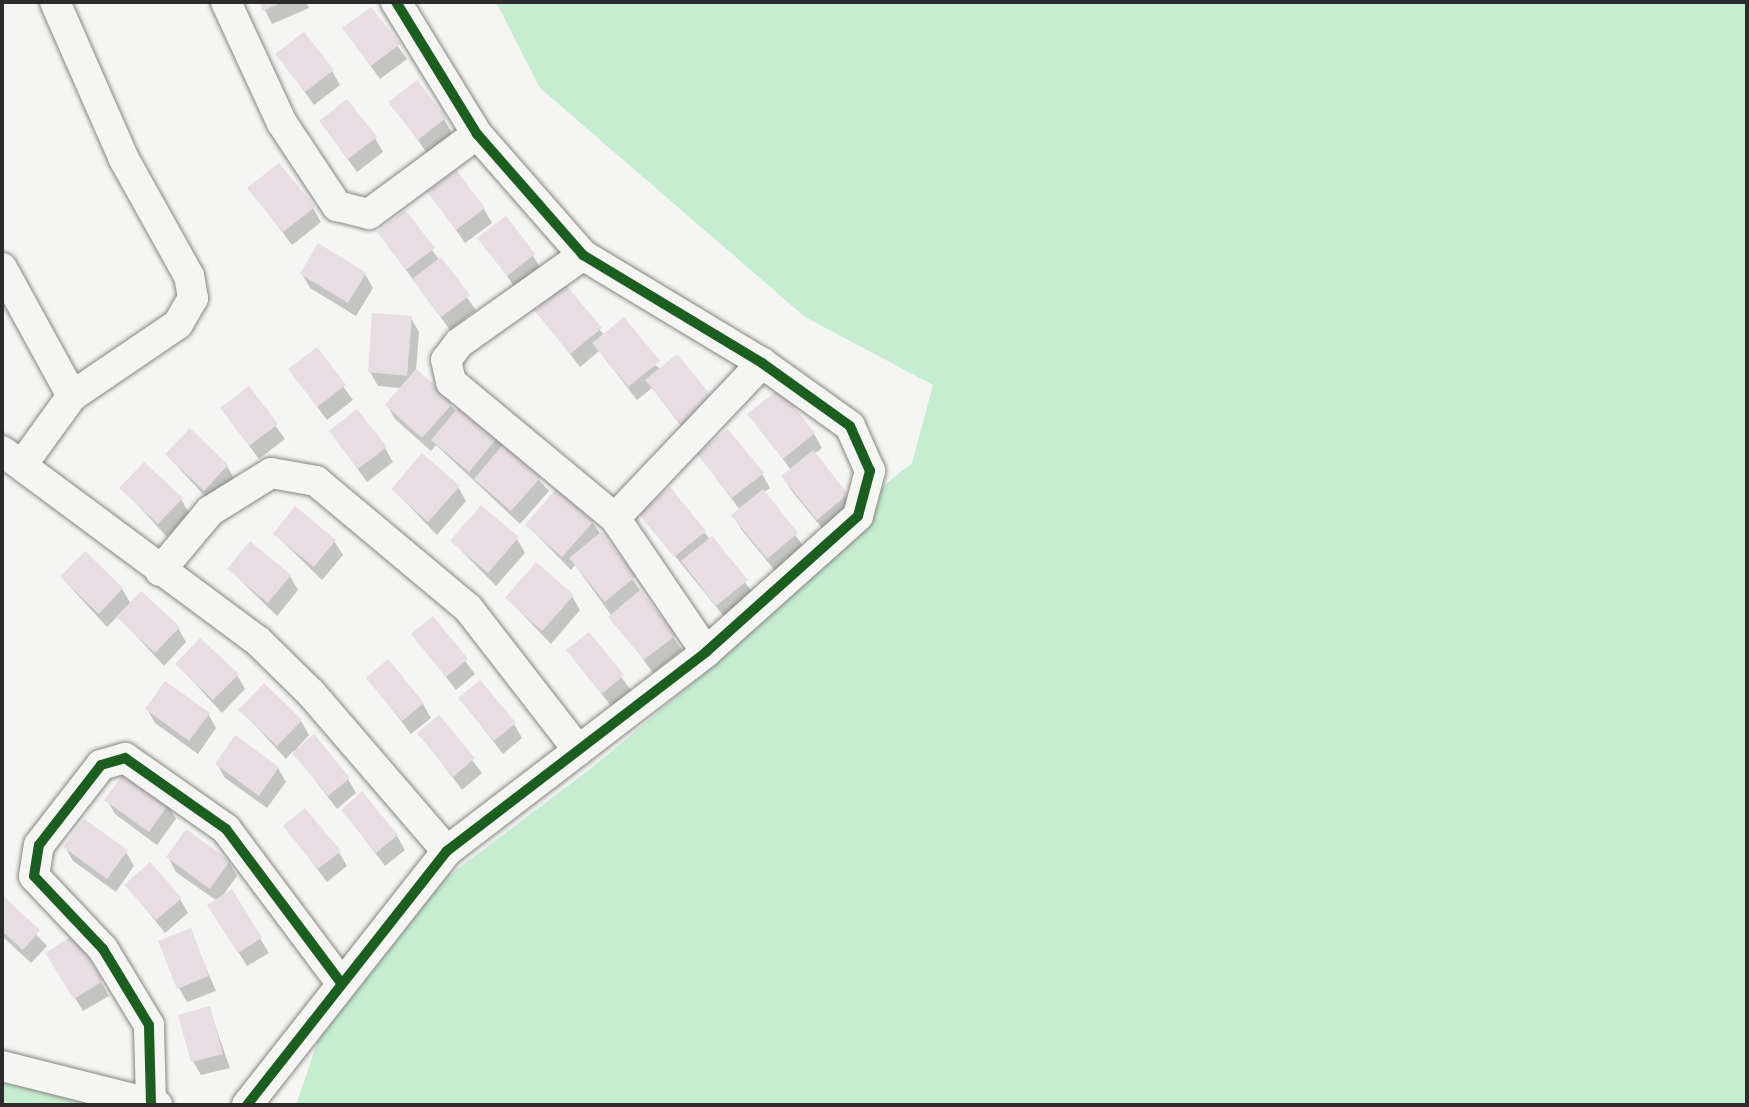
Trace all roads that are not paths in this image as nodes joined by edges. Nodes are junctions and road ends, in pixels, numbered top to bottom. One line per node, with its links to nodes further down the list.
1 (55, 2): 8 (street)
2 (226, 2): 4 (street)
3 (396, 2): 4 (street)
4 (477, 134): 5 (street)
5 (583, 255): 7 (street); 10 (street)
6 (2, 268): 8 (street)
7 (762, 362): 10 (street); 12 (street)
8 (72, 396): 9 (street)
9 (12, 458): 11 (street)
10 (615, 518): 12 (street)
11 (160, 571): 13 (street); 14 (street)
12 (706, 652): 13 (street)
13 (578, 750): 14 (street)
14 (447, 851): 15 (street)
15 (341, 983): 17 (street); 18 (street)
16 (2, 1066): 17 (street)
17 (154, 1104)
18 (247, 1105)

